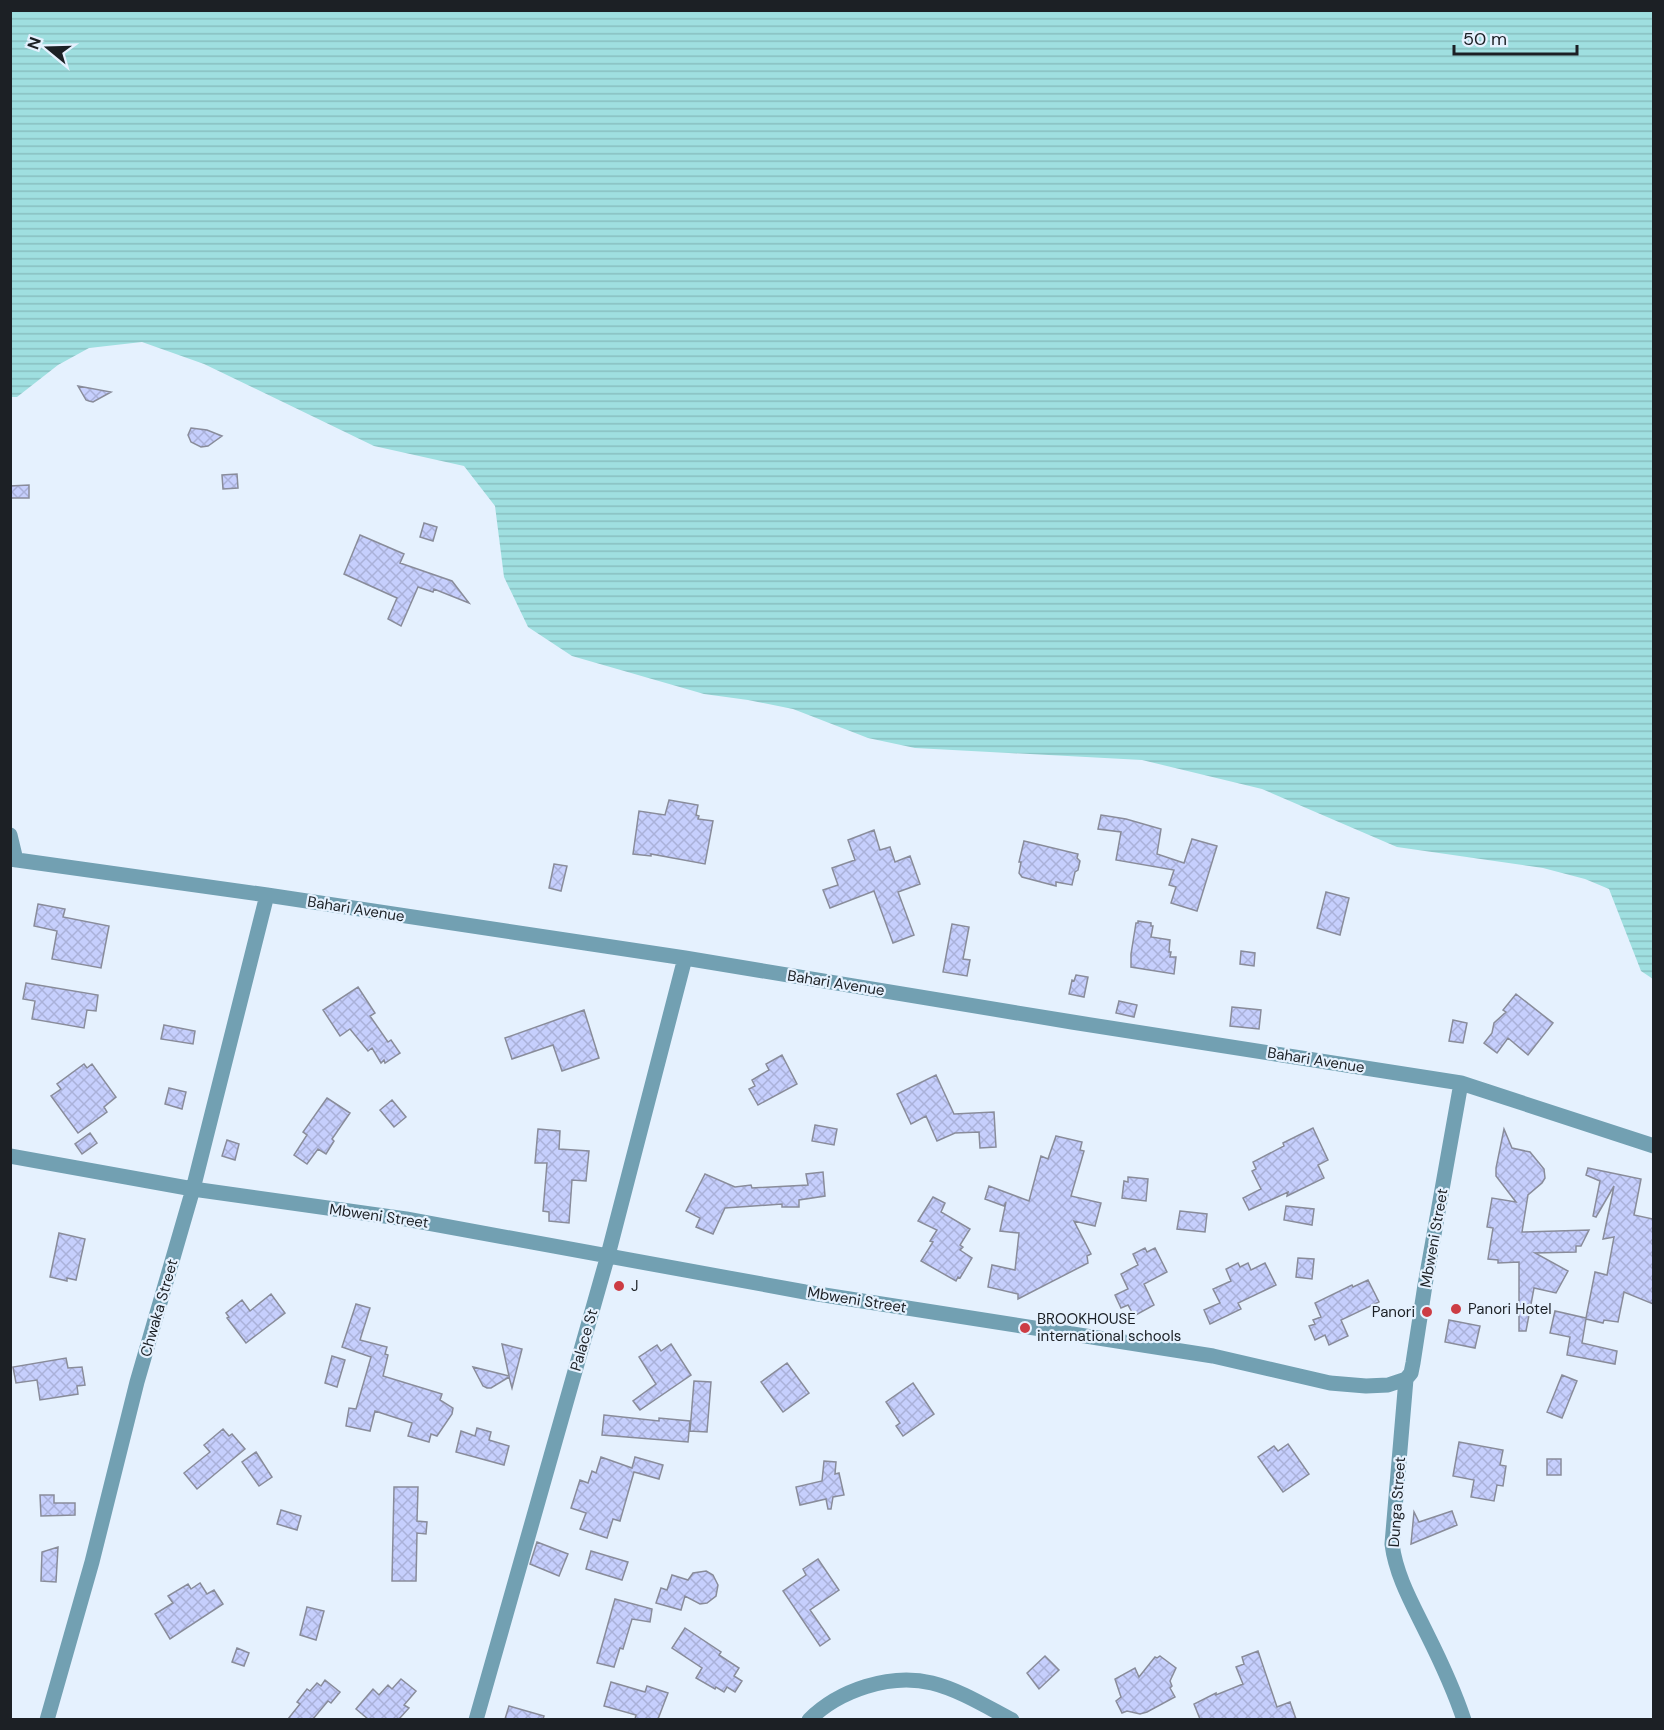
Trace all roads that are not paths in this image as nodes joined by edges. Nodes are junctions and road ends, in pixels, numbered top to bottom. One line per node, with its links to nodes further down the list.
1 (10, 835): 2 (street)
2 (13, 860): 3 (street, Bahari Avenue)
3 (267, 895): 4 (street, Bahari Avenue); 8 (street, Chwaka Street)
4 (685, 958): 5 (street, Bahari Avenue); 9 (street, Palace St)
5 (1461, 1083): 6 (street, Bahari Avenue); 10 (street, Mbweni Street)
6 (1653, 1146)
7 (10, 1156): 8 (street, Mbweni Street)
8 (193, 1190): 9 (street, Mbweni Street); 11 (street, Chwaka Street)
9 (609, 1255): 10 (street, Mbweni Street); 12 (street, Palace St)
10 (1406, 1379): 15 (street, Dunga Street)
11 (48, 1719)
12 (476, 1719)
13 (808, 1719): 14 (street)
14 (1012, 1719)
15 (1464, 1719)

